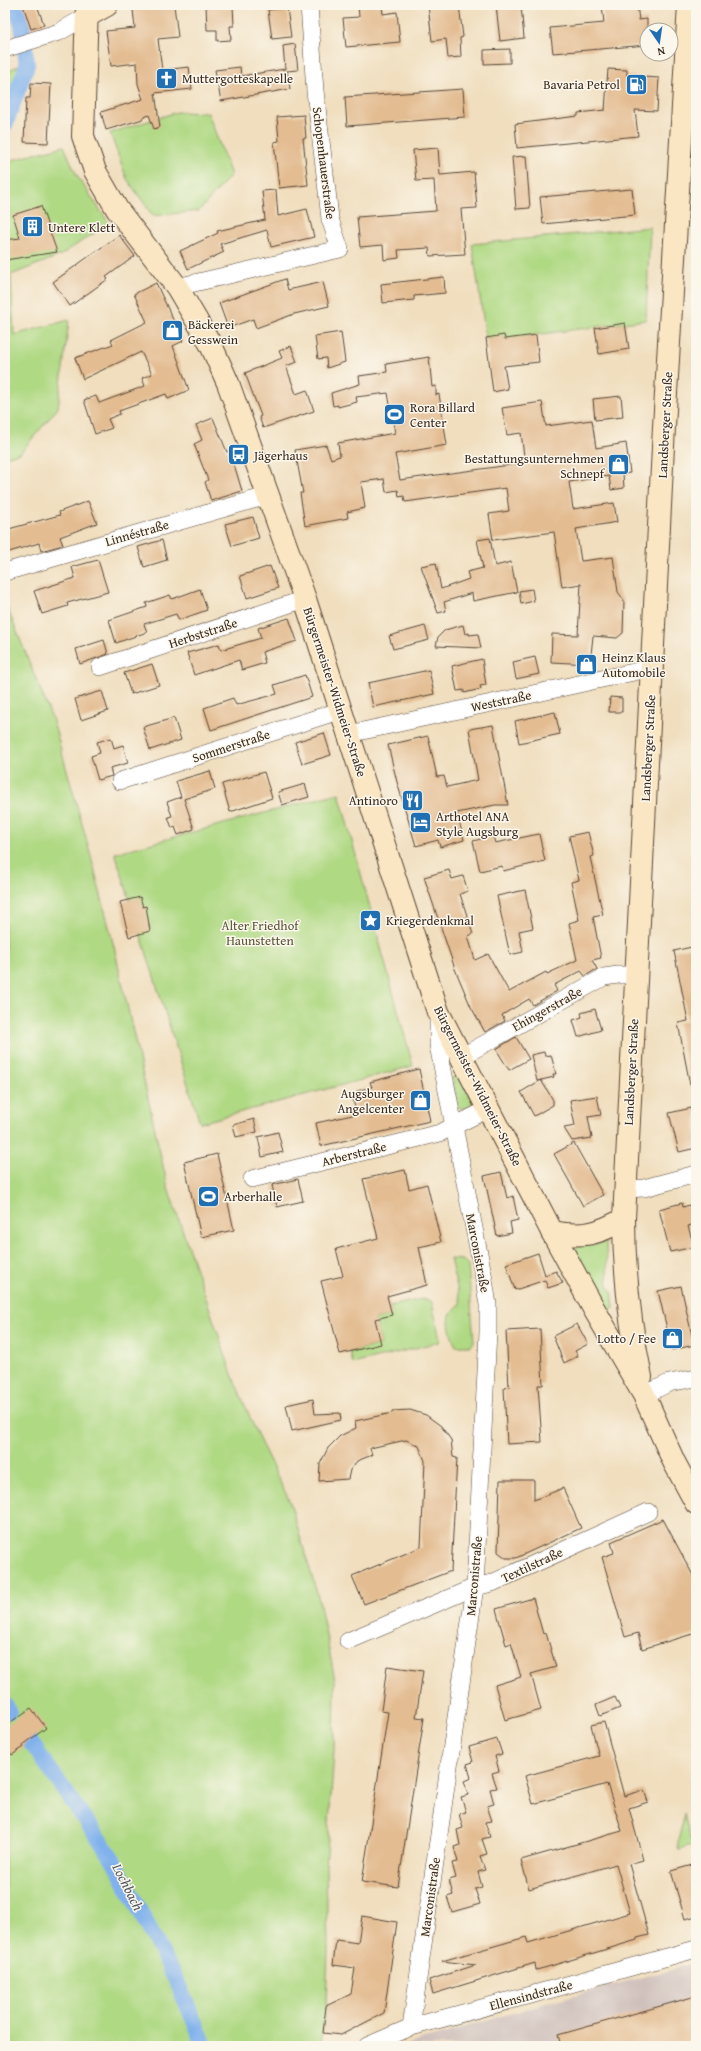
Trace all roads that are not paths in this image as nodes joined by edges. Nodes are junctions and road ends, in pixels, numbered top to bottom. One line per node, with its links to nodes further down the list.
1 (107, 5): 4 (street)
2 (309, 5): 6 (street, Schopenhauerstraße)
3 (689, 5): 11 (street, Landsberger Straße)
4 (87, 11): 5 (street); 6 (street, Bürgermeister-Widmeier-Straße)
5 (9, 49)
6 (177, 287): 7 (street, Bürgermeister-Widmeier-Straße)
7 (270, 495): 8 (street, Linnéstraße); 9 (street, Bürgermeister-Widmeier-Straße)
8 (5, 572)
9 (305, 599): 10 (street, Herbststraße); 12 (street, Bürgermeister-Widmeier-Straße)
10 (100, 667)
11 (652, 668): 13 (street, Weststraße); 15 (street, Landsberger Straße)
12 (342, 710): 13 (street, Bürgermeister-Widmeier-Straße); 14 (street, Sommerstraße)
13 (349, 734): 16 (street, Bürgermeister-Widmeier-Straße)
14 (120, 781)
15 (636, 975): 17 (street, Ehingerstraße); 22 (street, Landsberger Straße)
16 (438, 1012): 17 (street, Bürgermeister-Widmeier-Straße); 19 (street, Marconistraße)
17 (461, 1057): 18 (street, Bürgermeister-Widmeier-Straße)
18 (488, 1109): 19 (street); 24 (street, Bürgermeister-Widmeier-Straße)
19 (454, 1124): 21 (street, Arberstraße); 29 (street, Marconistraße)
20 (696, 1174): 22 (street)
21 (252, 1179)
22 (625, 1189): 23 (street, Landsberger Straße)
23 (624, 1219): 24 (street); 26 (street, Landsberger Straße)
24 (552, 1232): 26 (street, Bürgermeister-Widmeier-Straße)
25 (696, 1378): 26 (street)
26 (644, 1395): 27 (street)
27 (695, 1498)
28 (648, 1512): 29 (street, Textilstraße)
29 (475, 1587): 30 (street, Textilstraße); 32 (street, Marconistraße)
30 (348, 1641)
31 (696, 1948): 32 (street, Ellensindstraße)
32 (412, 2027): 33 (street, Ellensindstraße)
33 (367, 2046)

